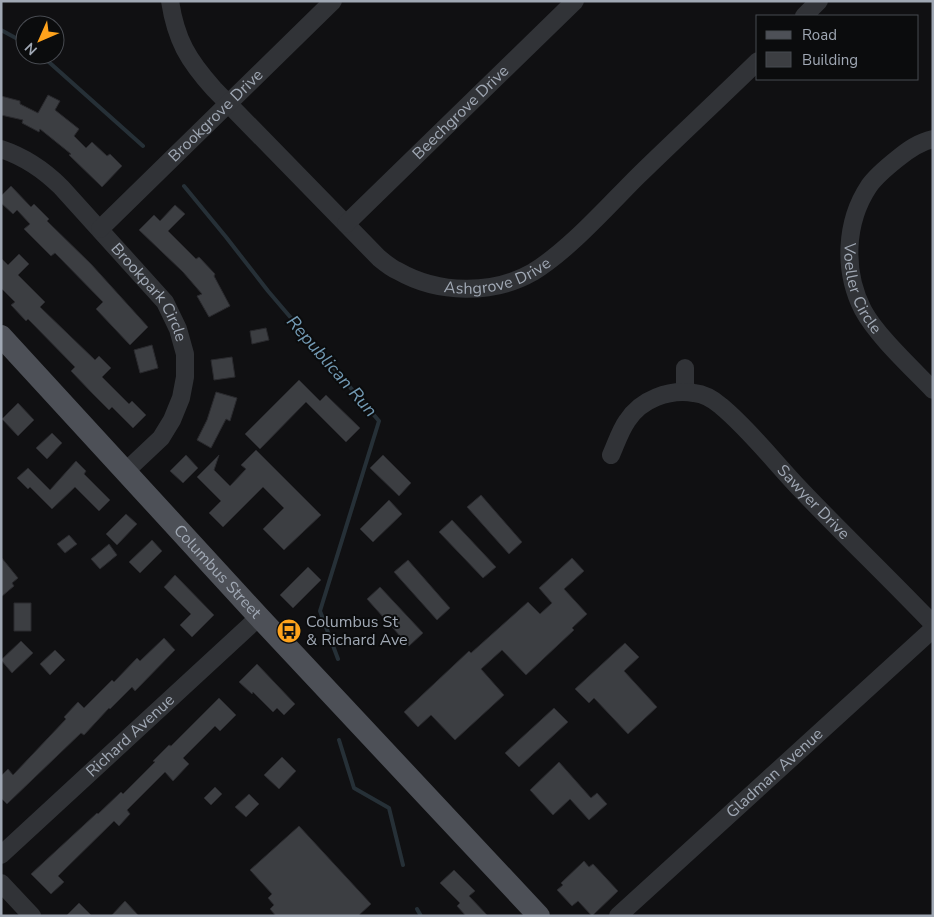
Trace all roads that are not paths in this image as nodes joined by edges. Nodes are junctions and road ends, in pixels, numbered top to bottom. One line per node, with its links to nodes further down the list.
1 (170, 1): 7 (street, Ashgrove Drive)
2 (332, 1): 7 (street, Brookgrove Drive)
3 (575, 1): 10 (street, Beechgrove Drive)
4 (820, 1): 5 (street)
5 (805, 15)
6 (756, 63): 10 (street, Ashgrove Drive)
7 (228, 103): 10 (street, Ashgrove Drive); 11 (street, Brookgrove Drive)
8 (933, 139): 14 (street, Voeller Circle)
9 (1, 149): 11 (street, Brookpark Circle)
10 (346, 224)
11 (100, 229): 17 (street, Brookpark Circle)
12 (1, 336): 17 (main road, Columbus Street)
13 (685, 368): 15 (street)
14 (933, 390)
15 (685, 392): 16 (street); 19 (street, Sawyer Drive)
16 (611, 455)
17 (126, 471): 18 (main road, Columbus Street)
18 (259, 617): 21 (street, Richard Avenue); 24 (main road, Columbus Street)
19 (933, 624)
20 (933, 630): 25 (street, Gladman Avenue)
21 (1, 855)
22 (1, 883): 23 (street)
23 (32, 916)
24 (539, 916)
25 (618, 916)

